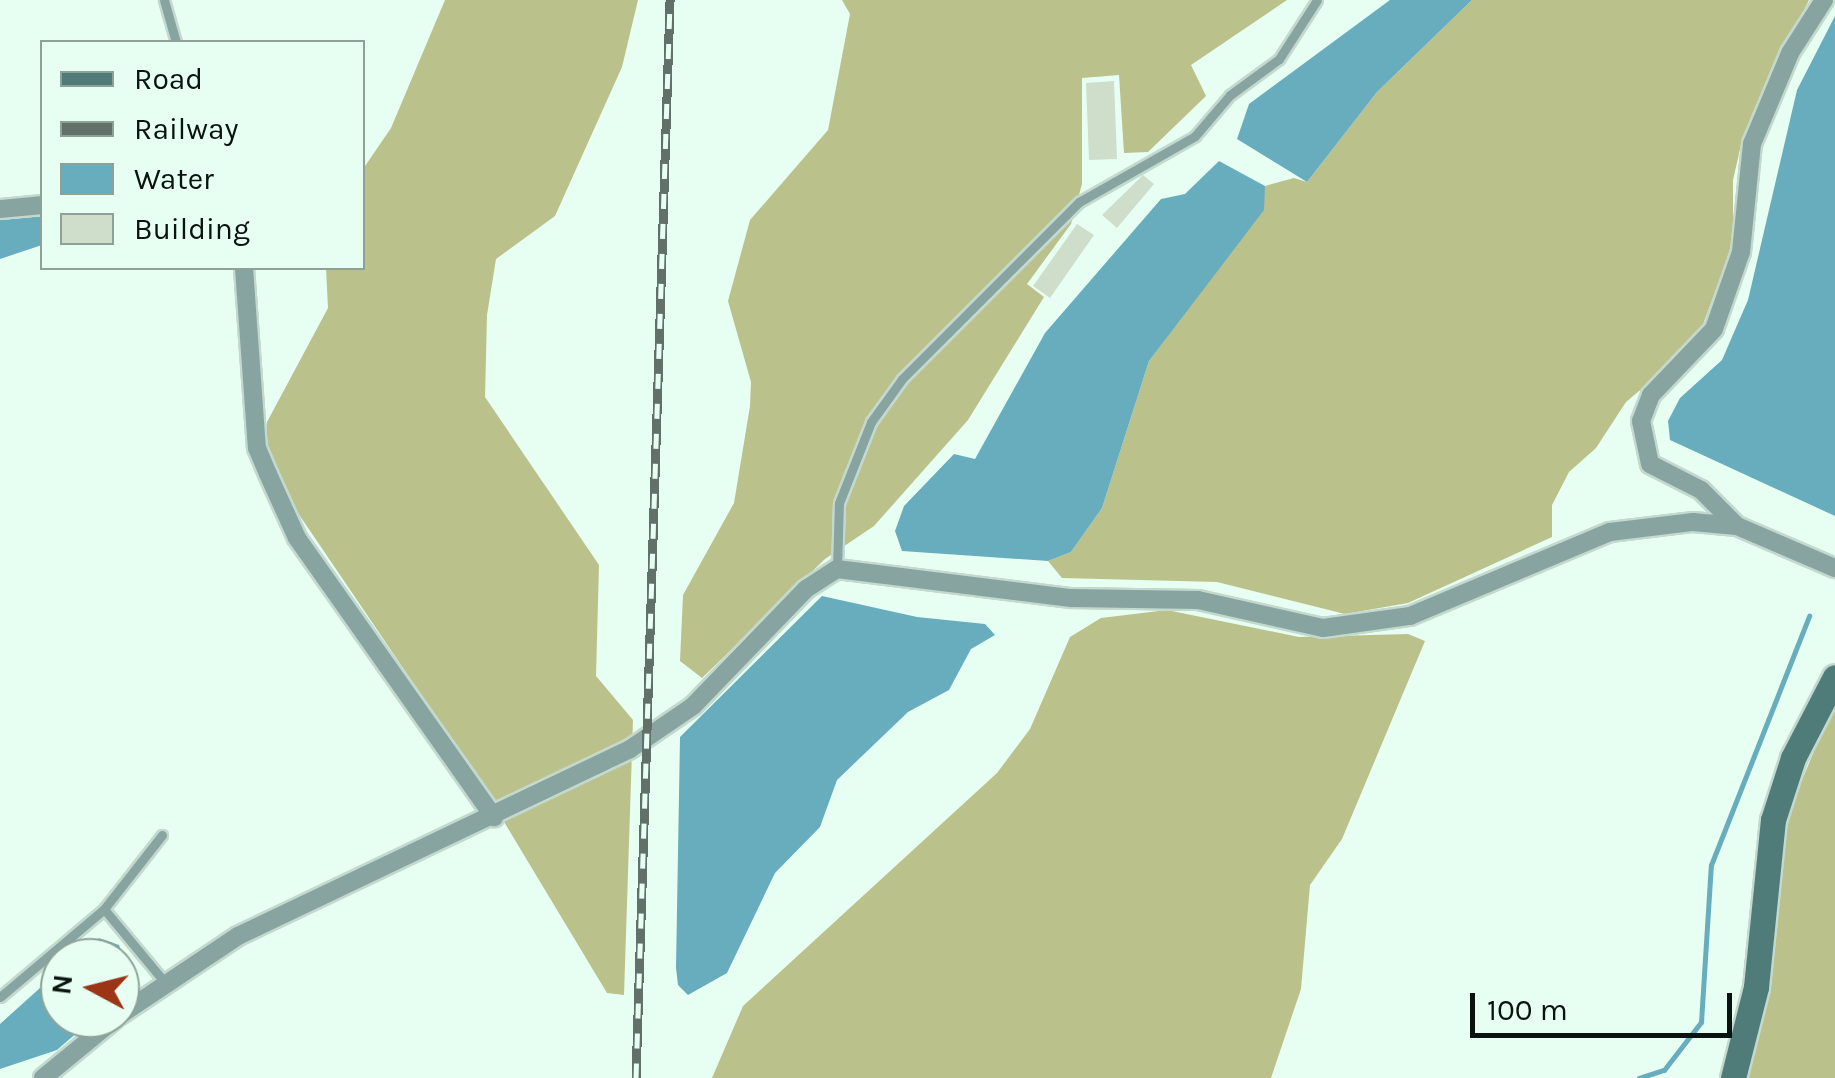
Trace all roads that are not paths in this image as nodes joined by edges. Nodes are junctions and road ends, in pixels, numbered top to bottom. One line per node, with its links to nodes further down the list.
1 (164, 0): 4 (lane)
2 (1316, 0): 10 (lane)
3 (1824, 0): 8 (street)
4 (175, 40)
5 (40, 206): 6 (street)
6 (0, 209)
7 (244, 270): 12 (street)
8 (1737, 526): 9 (street); 10 (street)
9 (1835, 568)
10 (837, 569): 12 (street)
11 (1835, 677): 20 (street)
12 (494, 817): 15 (street)
13 (162, 835): 14 (lane)
14 (104, 909): 15 (lane); 16 (lane)
15 (163, 980): 17 (street)
16 (0, 998)
17 (140, 998)
18 (92, 1038): 19 (street)
19 (44, 1078)
20 (1734, 1078)

